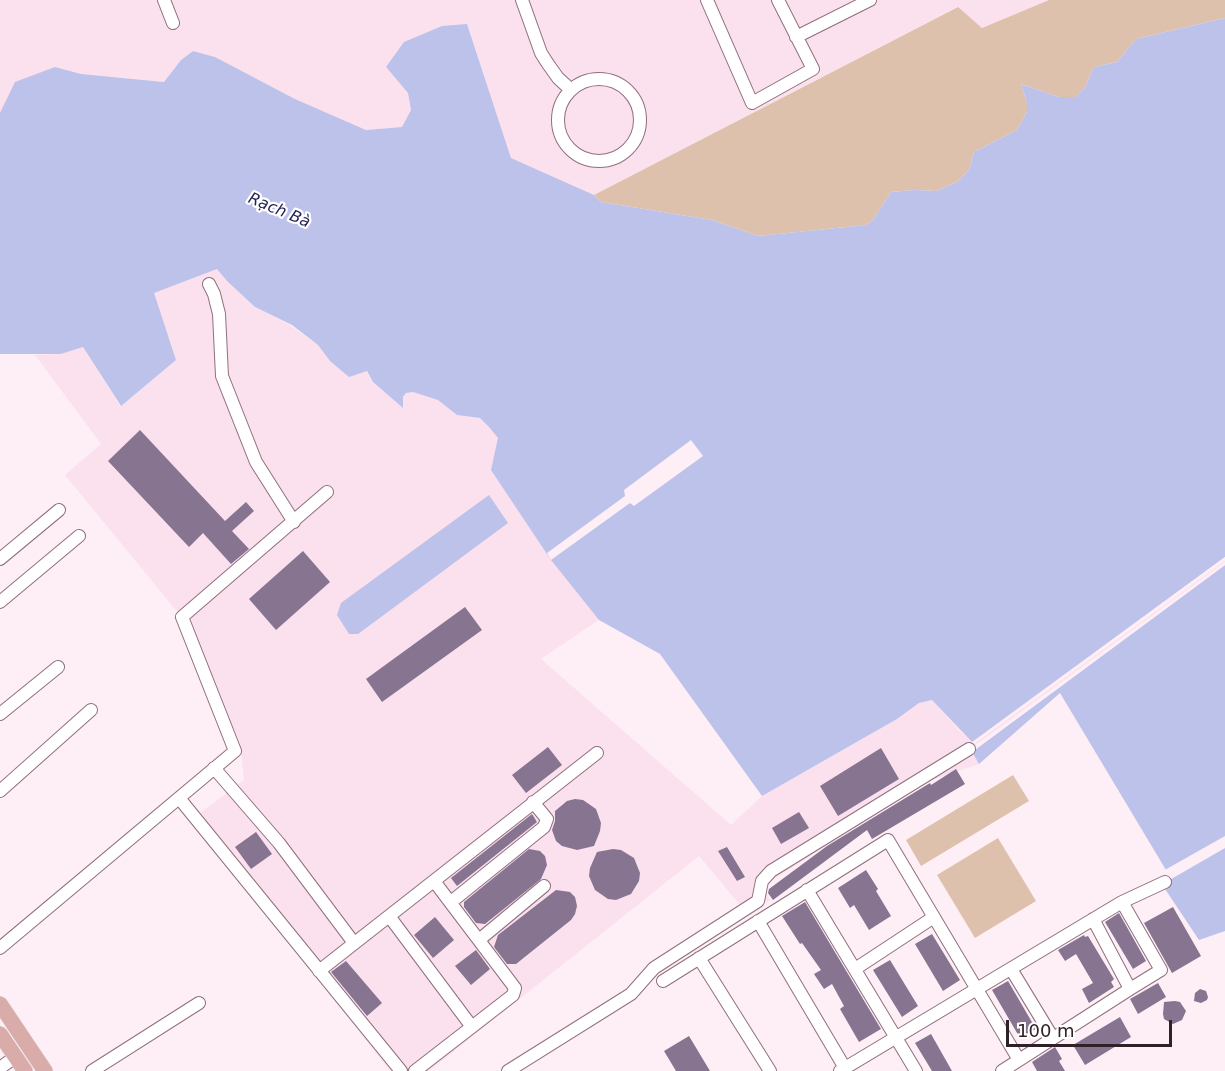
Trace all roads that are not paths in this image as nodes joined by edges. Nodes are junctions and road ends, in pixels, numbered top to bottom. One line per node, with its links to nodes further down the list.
1 (164, 0): 6 (street)
2 (522, 0): 8 (street)
3 (707, 0): 7 (street)
4 (777, 0): 7 (street)
5 (870, 0): 7 (street)
6 (173, 23)
7 (796, 37)
8 (571, 90): 8 (street)
9 (209, 284): 12 (street)
10 (327, 492): 12 (street)
11 (59, 510): 14 (street)
12 (294, 522): 21 (street)
13 (79, 536): 15 (street)
14 (0, 559)
15 (0, 602)
16 (57, 667): 18 (street)
17 (91, 710): 22 (street)
18 (0, 714)
19 (969, 749): 60 (street)
20 (597, 753): 24 (street)
21 (214, 768): 23 (street); 36 (street)
22 (0, 791)
23 (179, 798): 37 (street); 41 (street)
24 (533, 802): 25 (street); 29 (street)
25 (434, 881): 29 (street); 31 (street)
26 (1165, 882): 30 (street)
27 (544, 886): 35 (street)
28 (807, 890): 32 (street); 34 (street); 39 (street)
29 (451, 902): 35 (street)
30 (1122, 902): 33 (street); 44 (street)
31 (388, 916): 36 (street); 47 (street)
32 (934, 917): 39 (street); 43 (street)
33 (1093, 920): 40 (street); 44 (street)
34 (758, 921): 38 (street); 54 (street)
35 (479, 940): 47 (street)
36 (354, 943): 41 (street)
37 (0, 948)
38 (699, 958): 42 (street); 61 (street)
39 (855, 969): 49 (street)
40 (1011, 969): 43 (street); 50 (street)
41 (320, 971): 58 (street)
42 (663, 981)
43 (977, 989): 49 (street); 52 (street)
44 (1130, 989): 50 (street)
45 (199, 1003): 57 (street)
46 (0, 1004): 56 (main road)
47 (472, 1027): 59 (street)
48 (0, 1034): 51 (main road)
49 (896, 1037): 54 (street); 62 (street)
50 (1053, 1038): 52 (street)
51 (15, 1057): 53 (street); 55 (main road)
52 (1019, 1060): 63 (street)
53 (0, 1068)
54 (843, 1070)
55 (24, 1071)
56 (45, 1071)
57 (92, 1071)
58 (401, 1071)
59 (415, 1071)
60 (508, 1071)
61 (770, 1071)
62 (916, 1071)
63 (1002, 1071)

